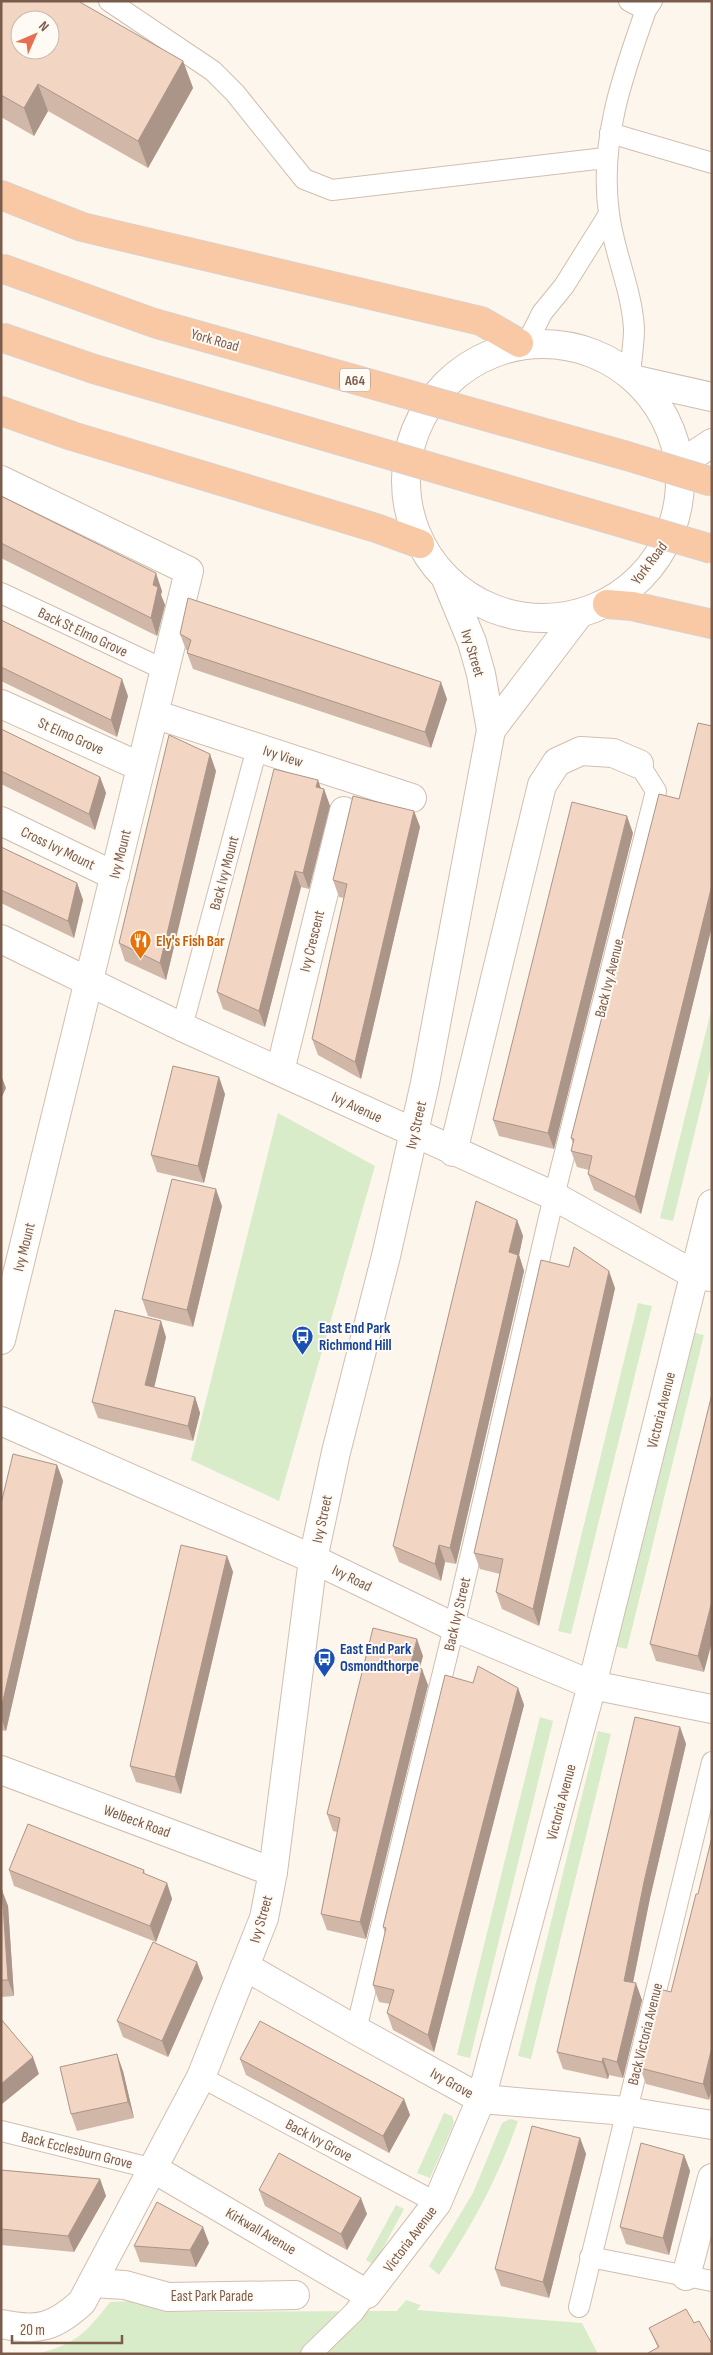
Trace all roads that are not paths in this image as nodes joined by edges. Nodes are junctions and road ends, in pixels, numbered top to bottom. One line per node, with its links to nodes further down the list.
1 (110, 1): 4 (lane)
2 (642, 4): 3 (lane)
3 (610, 133): 4 (lane); 5 (lane)
4 (605, 158): 7 (lane)
5 (712, 163)
6 (1, 195): 10 (highway)
7 (609, 214): 10 (lane); 11 (lane)
8 (1, 268): 17 (highway, York Road / A64, bridge)
9 (1, 338): 19 (highway, York Road, bridge)
10 (523, 343): 11 (street, York Road); 18 (street, York Road)
11 (633, 378): 12 (street, York Road); 15 (street, York Road)
12 (712, 397)
13 (1, 411): 18 (highway)
14 (712, 443): 15 (street)
15 (680, 464): 22 (street, York Road)
16 (1, 480): 25 (street, Ivy Mount)
17 (712, 482)
18 (420, 544): 20 (street, York Road)
19 (712, 549)
20 (446, 579): 23 (street, York Road); 28 (street, Ivy Street)
21 (1, 593): 25 (lane, Back St Elmo Grove)
22 (608, 604): 23 (street, York Road); 24 (highway)
23 (580, 613): 28 (street, Ivy Street)
24 (712, 624)
25 (165, 670): 27 (street, Ivy Mount)
26 (1, 704): 31 (street, St Elmo Grove)
27 (154, 714): 29 (street, Ivy View); 31 (street, Ivy Mount)
28 (491, 730): 40 (street, Ivy Street)
29 (257, 748): 32 (street, Ivy View); 38 (lane, Back Ivy Mount)
30 (639, 764): 41 (street); 42 (lane, Back Ivy Avenue)
31 (141, 767): 35 (street, Ivy Mount)
32 (412, 798)
33 (344, 811): 39 (street, Ivy Crescent)
34 (1, 821): 35 (street, Cross Ivy Mount)
35 (115, 876): 37 (street, Ivy Mount)
36 (1, 939): 37 (street, Ivy Avenue)
37 (89, 981): 38 (street, Ivy Avenue); 45 (street, Ivy Mount)
38 (182, 1027): 39 (street, Ivy Avenue)
39 (280, 1071): 40 (street, Ivy Avenue)
40 (414, 1134): 41 (street, Ivy Avenue); 47 (street, Ivy Street)
41 (453, 1152): 42 (street, Ivy Avenue)
42 (554, 1196): 44 (street, Ivy Avenue); 48 (lane, Back Ivy Street)
43 (712, 1204): 44 (street, Victoria Avenue)
44 (704, 1276): 49 (street, Victoria Avenue)
45 (1, 1340)
46 (1, 1421): 47 (street, Ivy Road)
47 (313, 1559): 48 (street, Ivy Road); 53 (street, Ivy Street)
48 (454, 1627): 49 (street, Ivy Road); 55 (lane, Back Ivy Street)
49 (592, 1685): 50 (street, Ivy Road); 57 (street, Victoria Avenue)
50 (712, 1709)
51 (712, 1762): 58 (lane, Back Victoria Avenue)
52 (1, 1770): 53 (street, Welbeck Road)
53 (273, 1872): 54 (street, Ivy Street)
54 (246, 1967): 55 (street, Ivy Grove); 56 (street, Ivy Street)
55 (356, 2030): 57 (street, Ivy Grove)
56 (201, 2077): 61 (street, Ivy Street); 63 (lane, Back Ivy Grove)
57 (481, 2099): 58 (street, Ivy Grove); 63 (street, Victoria Avenue)
58 (626, 2110): 59 (street, Ivy Grove); 64 (lane, Back Victoria Avenue)
59 (712, 2126)
60 (1, 2131): 61 (lane, Back Ecclesburn Grove)
61 (154, 2169): 66 (street, Ivy Street); 67 (street, Kirkwall Avenue)
62 (712, 2178): 65 (street)
63 (437, 2203): 67 (street, Victoria Avenue)
64 (590, 2257): 65 (lane); 69 (lane, Back Victoria Avenue)
65 (699, 2278)
66 (93, 2283): 68 (street, East Park Parade); 70 (street)
67 (368, 2294): 71 (lane, Victoria Avenue)
68 (295, 2295)
69 (579, 2307)
70 (1, 2324)
71 (311, 2354)

